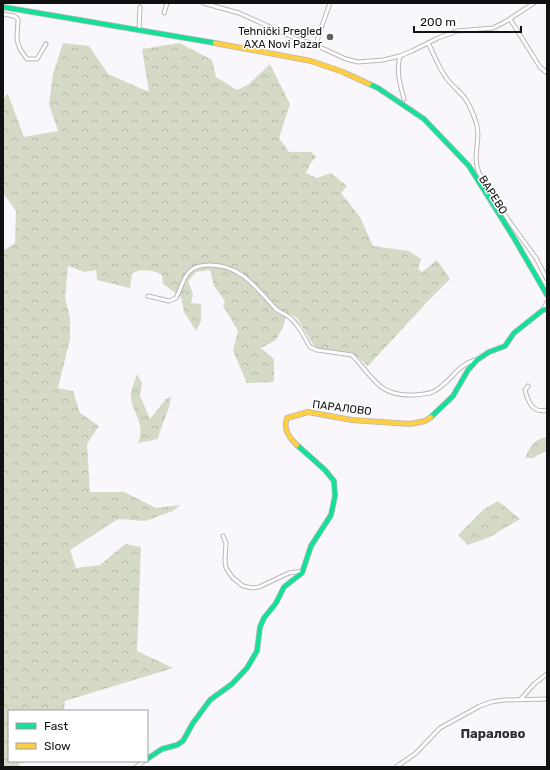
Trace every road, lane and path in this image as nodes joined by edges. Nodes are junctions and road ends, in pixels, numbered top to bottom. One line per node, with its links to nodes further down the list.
1 (167, 3): 7 (street)
2 (203, 3): 13 (street)
3 (330, 3): 13 (street)
4 (534, 3): 9 (street)
5 (3, 7): 10 (street)
6 (140, 7): 10 (street)
7 (164, 13)
8 (3, 14): 12 (street)
9 (510, 19): 11 (street); 15 (street)
10 (139, 30): 17 (street)
11 (428, 43): 14 (street); 17 (street, ВАРЕВО)
12 (46, 44)
13 (316, 45): 14 (street)
14 (400, 56): 16 (street)
15 (547, 73)
16 (404, 99)
17 (477, 174): 18 (street, ВАРЕВО); 20 (street)
18 (547, 279)
19 (148, 296): 23 (street)
20 (547, 296)
21 (547, 302): 22 (street, ПАРАЛОВО)
22 (545, 310): 23 (street, ПАРАЛОВО)
23 (477, 360): 27 (street, ПАРАЛОВО)
24 (528, 386): 25 (street)
25 (547, 410)
26 (223, 536): 27 (street)
27 (303, 570): 31 (street)
28 (547, 674): 29 (street)
29 (521, 699): 30 (street); 32 (street)
30 (547, 699)
31 (148, 758)
32 (396, 767)

